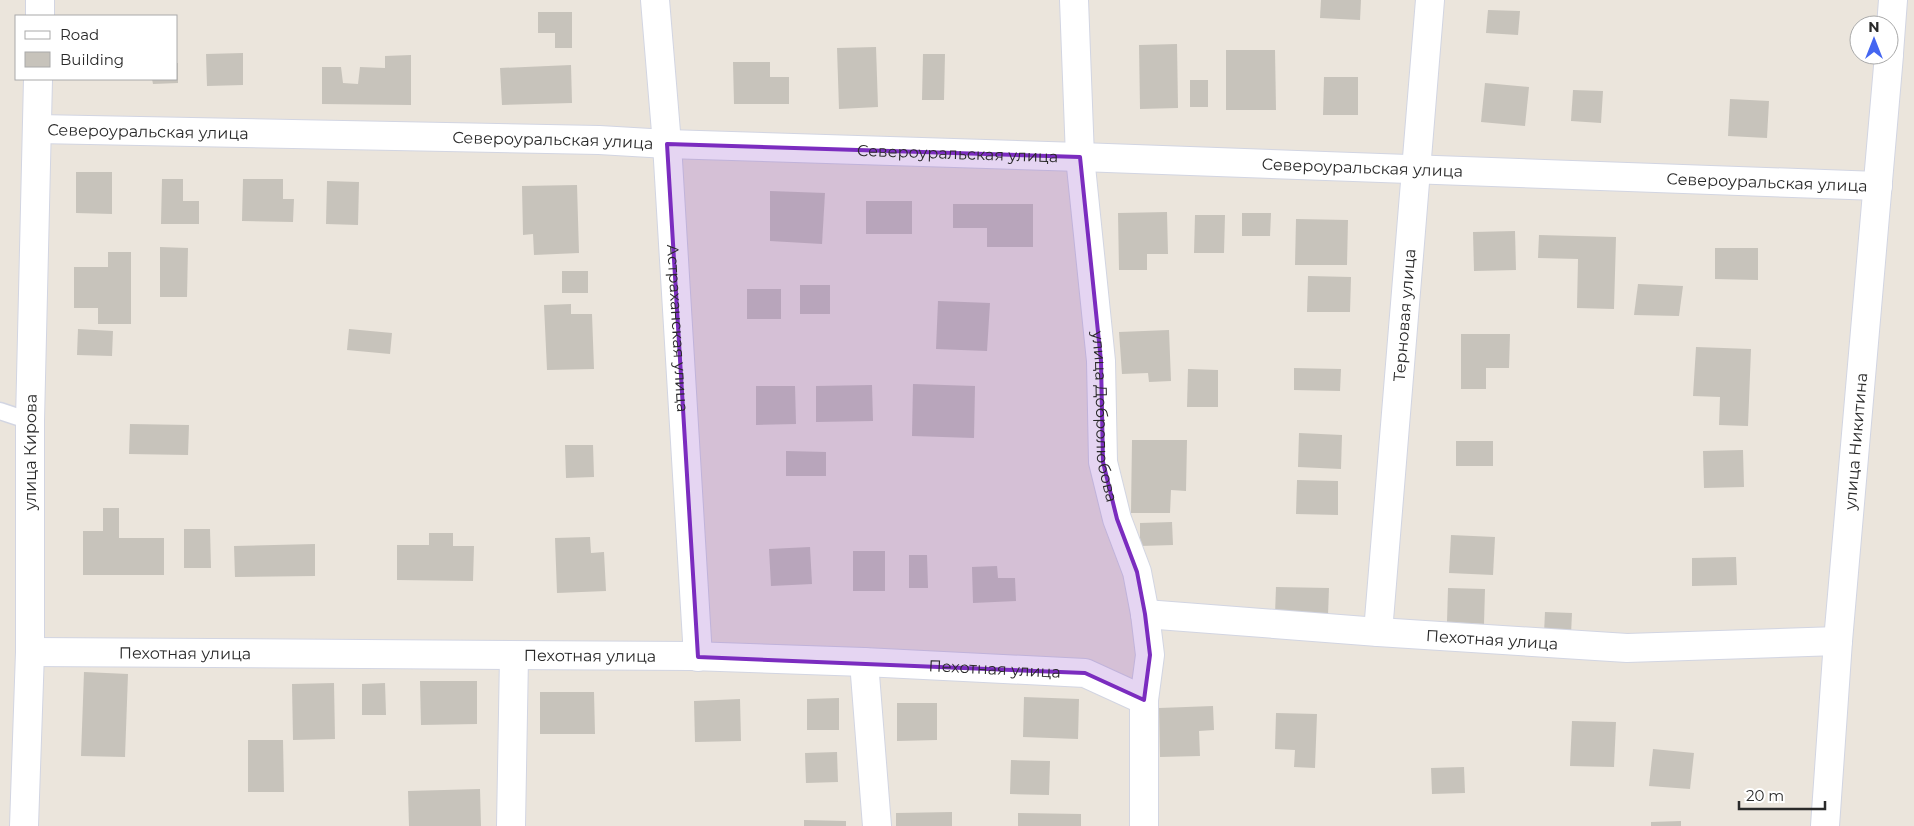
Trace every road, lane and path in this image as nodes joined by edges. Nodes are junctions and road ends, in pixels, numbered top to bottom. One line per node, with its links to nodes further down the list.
1 (40, 0): 6 (street)
2 (656, 0): 11 (street, Астраханская улица)
3 (1074, 0): 12 (street, улица Добролюбова)
4 (1430, 0): 13 (street, Терновая улица)
5 (1893, 0): 7 (street, улица Никитина)
6 (40, 15)
7 (1892, 15)
8 (1888, 65): 14 (street, улица Никитина)
9 (38, 80): 10 (street, улица Кирова)
10 (37, 129): 11 (street, Североуральская улица); 16 (street, улица Кирова)
11 (667, 144): 12 (street, Североуральская улица); 22 (street, Астраханская улица)
12 (1080, 156): 13 (street, Североуральская улица); 17 (street, улица Добролюбова)
13 (1417, 170): 14 (street, Североуральская улица); 18 (street, Терновая улица)
14 (1878, 186): 19 (street, улица Никитина)
15 (0, 411): 16 (lane)
16 (30, 421): 20 (street, улица Кирова)
17 (1145, 614): 18 (street, Пехотная улица); 24 (street, улица Добролюбова)
18 (1378, 632): 19 (street, Пехотная улица)
19 (1838, 642): 29 (street, улица Никитина)
20 (30, 652): 21 (street, Пехотная улица); 25 (street, улица Кирова)
21 (514, 656): 22 (street, Пехотная улица); 26 (street)
22 (698, 657): 23 (street, Пехотная улица)
23 (864, 662): 24 (street, Пехотная улица); 27 (street)
24 (1144, 700): 28 (street, улица Добролюбова)
25 (24, 826)
26 (511, 826)
27 (877, 826)
28 (1144, 826)
29 (1824, 826)

